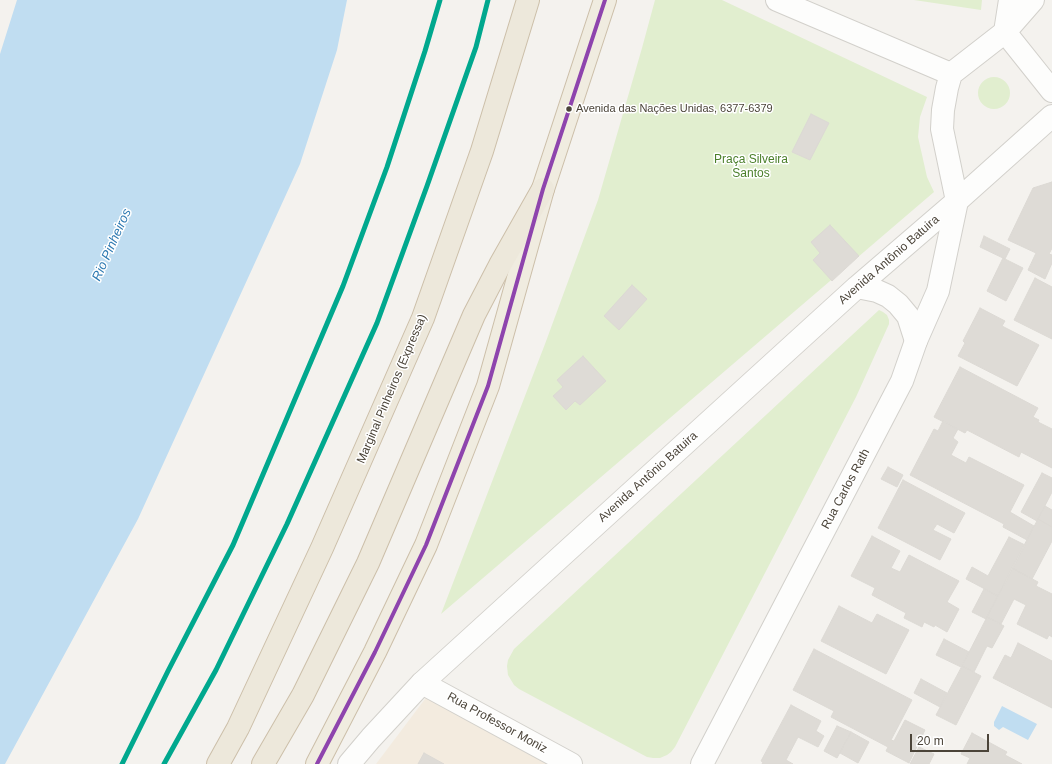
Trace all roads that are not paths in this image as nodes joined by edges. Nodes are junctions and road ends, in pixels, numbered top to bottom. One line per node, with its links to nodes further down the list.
1 (528, 0): 15 (highway, Marginal Pinheiros (Expressa))
2 (605, 0): 10 (highway)
3 (776, 0): 7 (street)
4 (1010, 0): 6 (street)
5 (1033, 0): 6 (street)
6 (1005, 32): 7 (street); 8 (street)
7 (951, 74): 11 (street)
8 (1052, 91)
9 (1052, 116): 11 (street, Avenida Antônio Batuira)
10 (543, 189): 16 (highway); 17 (highway)
11 (957, 201): 12 (street, Avenida Antônio Batuira); 13 (street, Rua Carlos Rath)
12 (857, 287): 13 (street); 14 (street, Avenida Antônio Batuira)
13 (916, 341): 20 (street, Rua Carlos Rath)
14 (422, 683): 18 (street, Avenida Antônio Batuira); 19 (street, Rua Professor Moniz)
15 (218, 764)
16 (263, 764)
17 (317, 764)
18 (349, 764)
19 (571, 764)
20 (702, 764)

